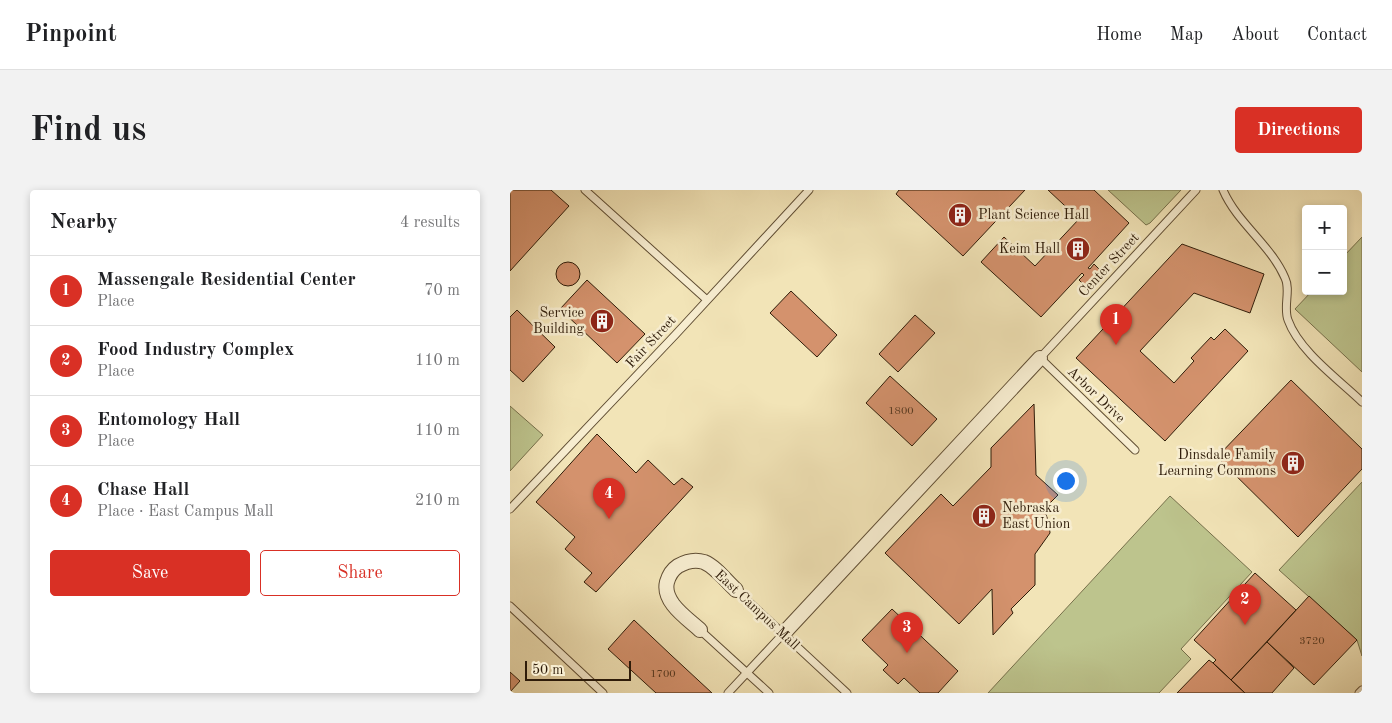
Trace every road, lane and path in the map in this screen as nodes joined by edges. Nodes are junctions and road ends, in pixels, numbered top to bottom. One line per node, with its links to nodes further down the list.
1 (585, 190): 5 (lane)
2 (809, 190): 5 (lane, Fair Street)
3 (1196, 190): 6 (lane, Center Street)
4 (1223, 190): 7 (lane)
5 (707, 300): 9 (lane, Fair Street)
6 (1040, 358): 8 (lane, Arbor Drive); 13 (street)
7 (1362, 402)
8 (1136, 450)
9 (510, 509)
10 (736, 590): 12 (street, East Campus Mall); 13 (lane, East Campus Mall)
11 (510, 606): 15 (lane)
12 (700, 630): 14 (lane, East Campus Mall)
13 (783, 634): 14 (lane); 18 (lane, East Campus Mall)
14 (747, 672): 16 (lane); 17 (lane, East Campus Mall)
15 (603, 693)
16 (728, 693)
17 (769, 693)
18 (847, 693)

